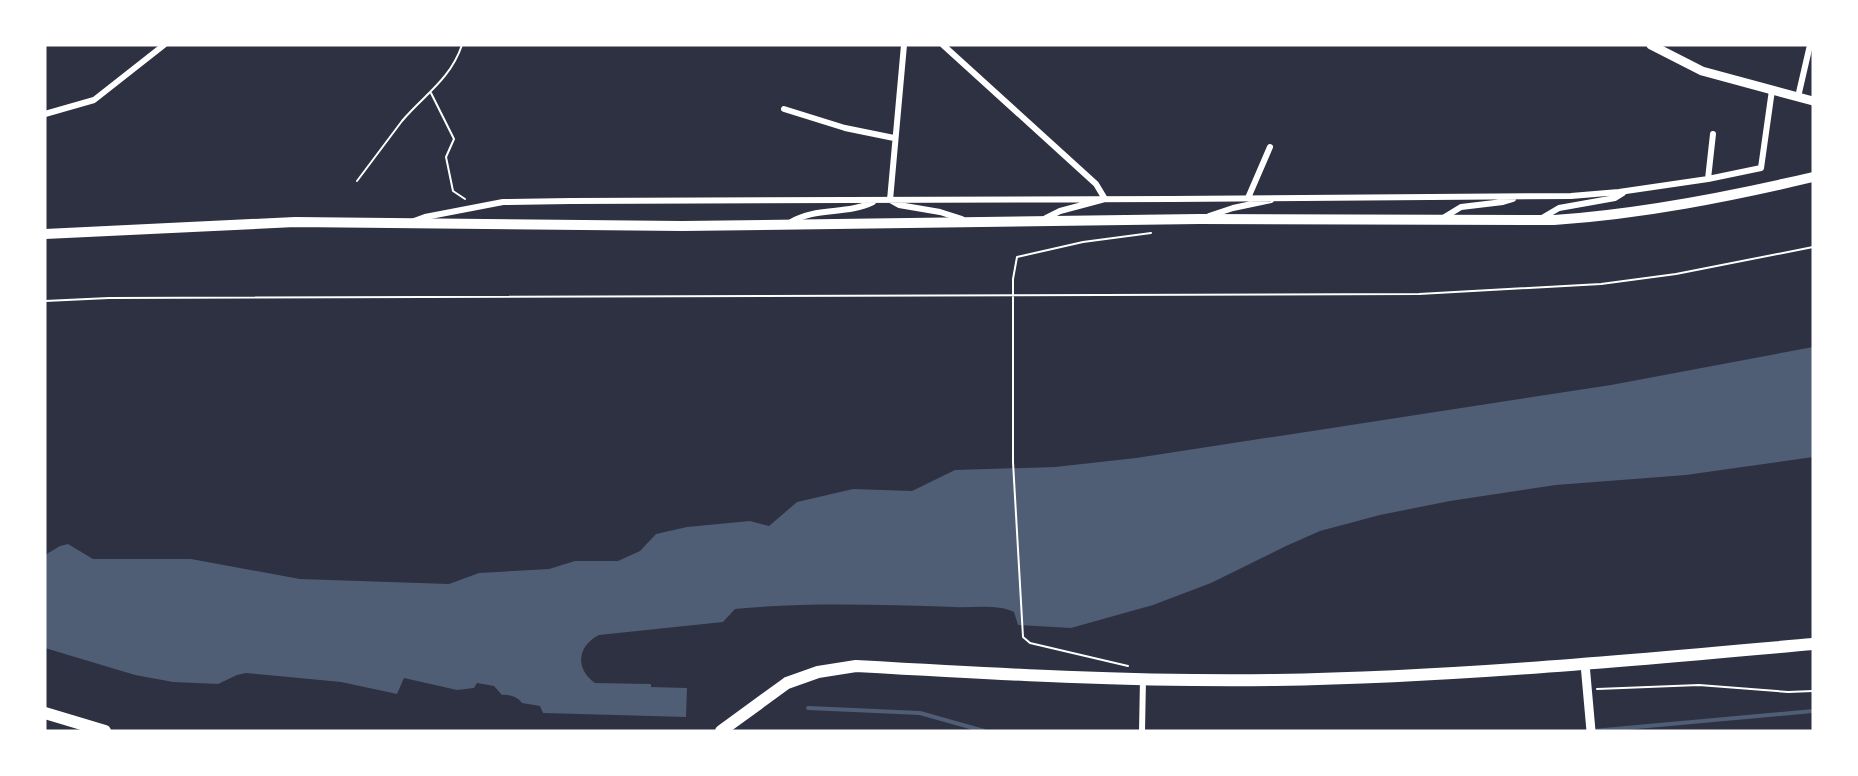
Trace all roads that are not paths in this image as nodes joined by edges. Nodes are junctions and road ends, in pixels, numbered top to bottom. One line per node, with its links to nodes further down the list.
1 (164, 45): 10 (street)
2 (904, 45): 12 (street)
3 (943, 45): 20 (street)
4 (1652, 45): 6 (street)
5 (1810, 45): 7 (street)
6 (1772, 90): 7 (street); 15 (street)
7 (1798, 97): 8 (street)
8 (1813, 101)
9 (784, 110): 12 (street)
10 (45, 114)
11 (1713, 134): 15 (street)
12 (894, 138): 22 (street)
13 (1270, 147): 18 (street)
14 (1813, 177): 25 (main road)
15 (1708, 179): 16 (street)
16 (1628, 191): 17 (street); 25 (street)
17 (1518, 197): 19 (street); 24 (street)
18 (1248, 198): 19 (street); 20 (street)
19 (1283, 198): 23 (street)
20 (1105, 199): 22 (street); 26 (street)
21 (876, 200): 22 (street); 28 (street); 29 (street)
22 (890, 200): 27 (street)
23 (1200, 219): 24 (main road); 26 (main road)
24 (1440, 220): 25 (main road)
25 (1539, 220)
26 (1040, 221): 27 (main road)
27 (972, 222): 29 (main road)
28 (408, 224): 29 (main road); 30 (main road)
29 (787, 224)
30 (45, 234)
31 (1813, 644): 32 (highway)
32 (1585, 664): 33 (highway); 38 (street)
33 (1138, 679): 36 (highway); 37 (street)
34 (45, 713): 35 (highway)
35 (105, 731)
36 (720, 731)
37 (1142, 731)
38 (1591, 731)

